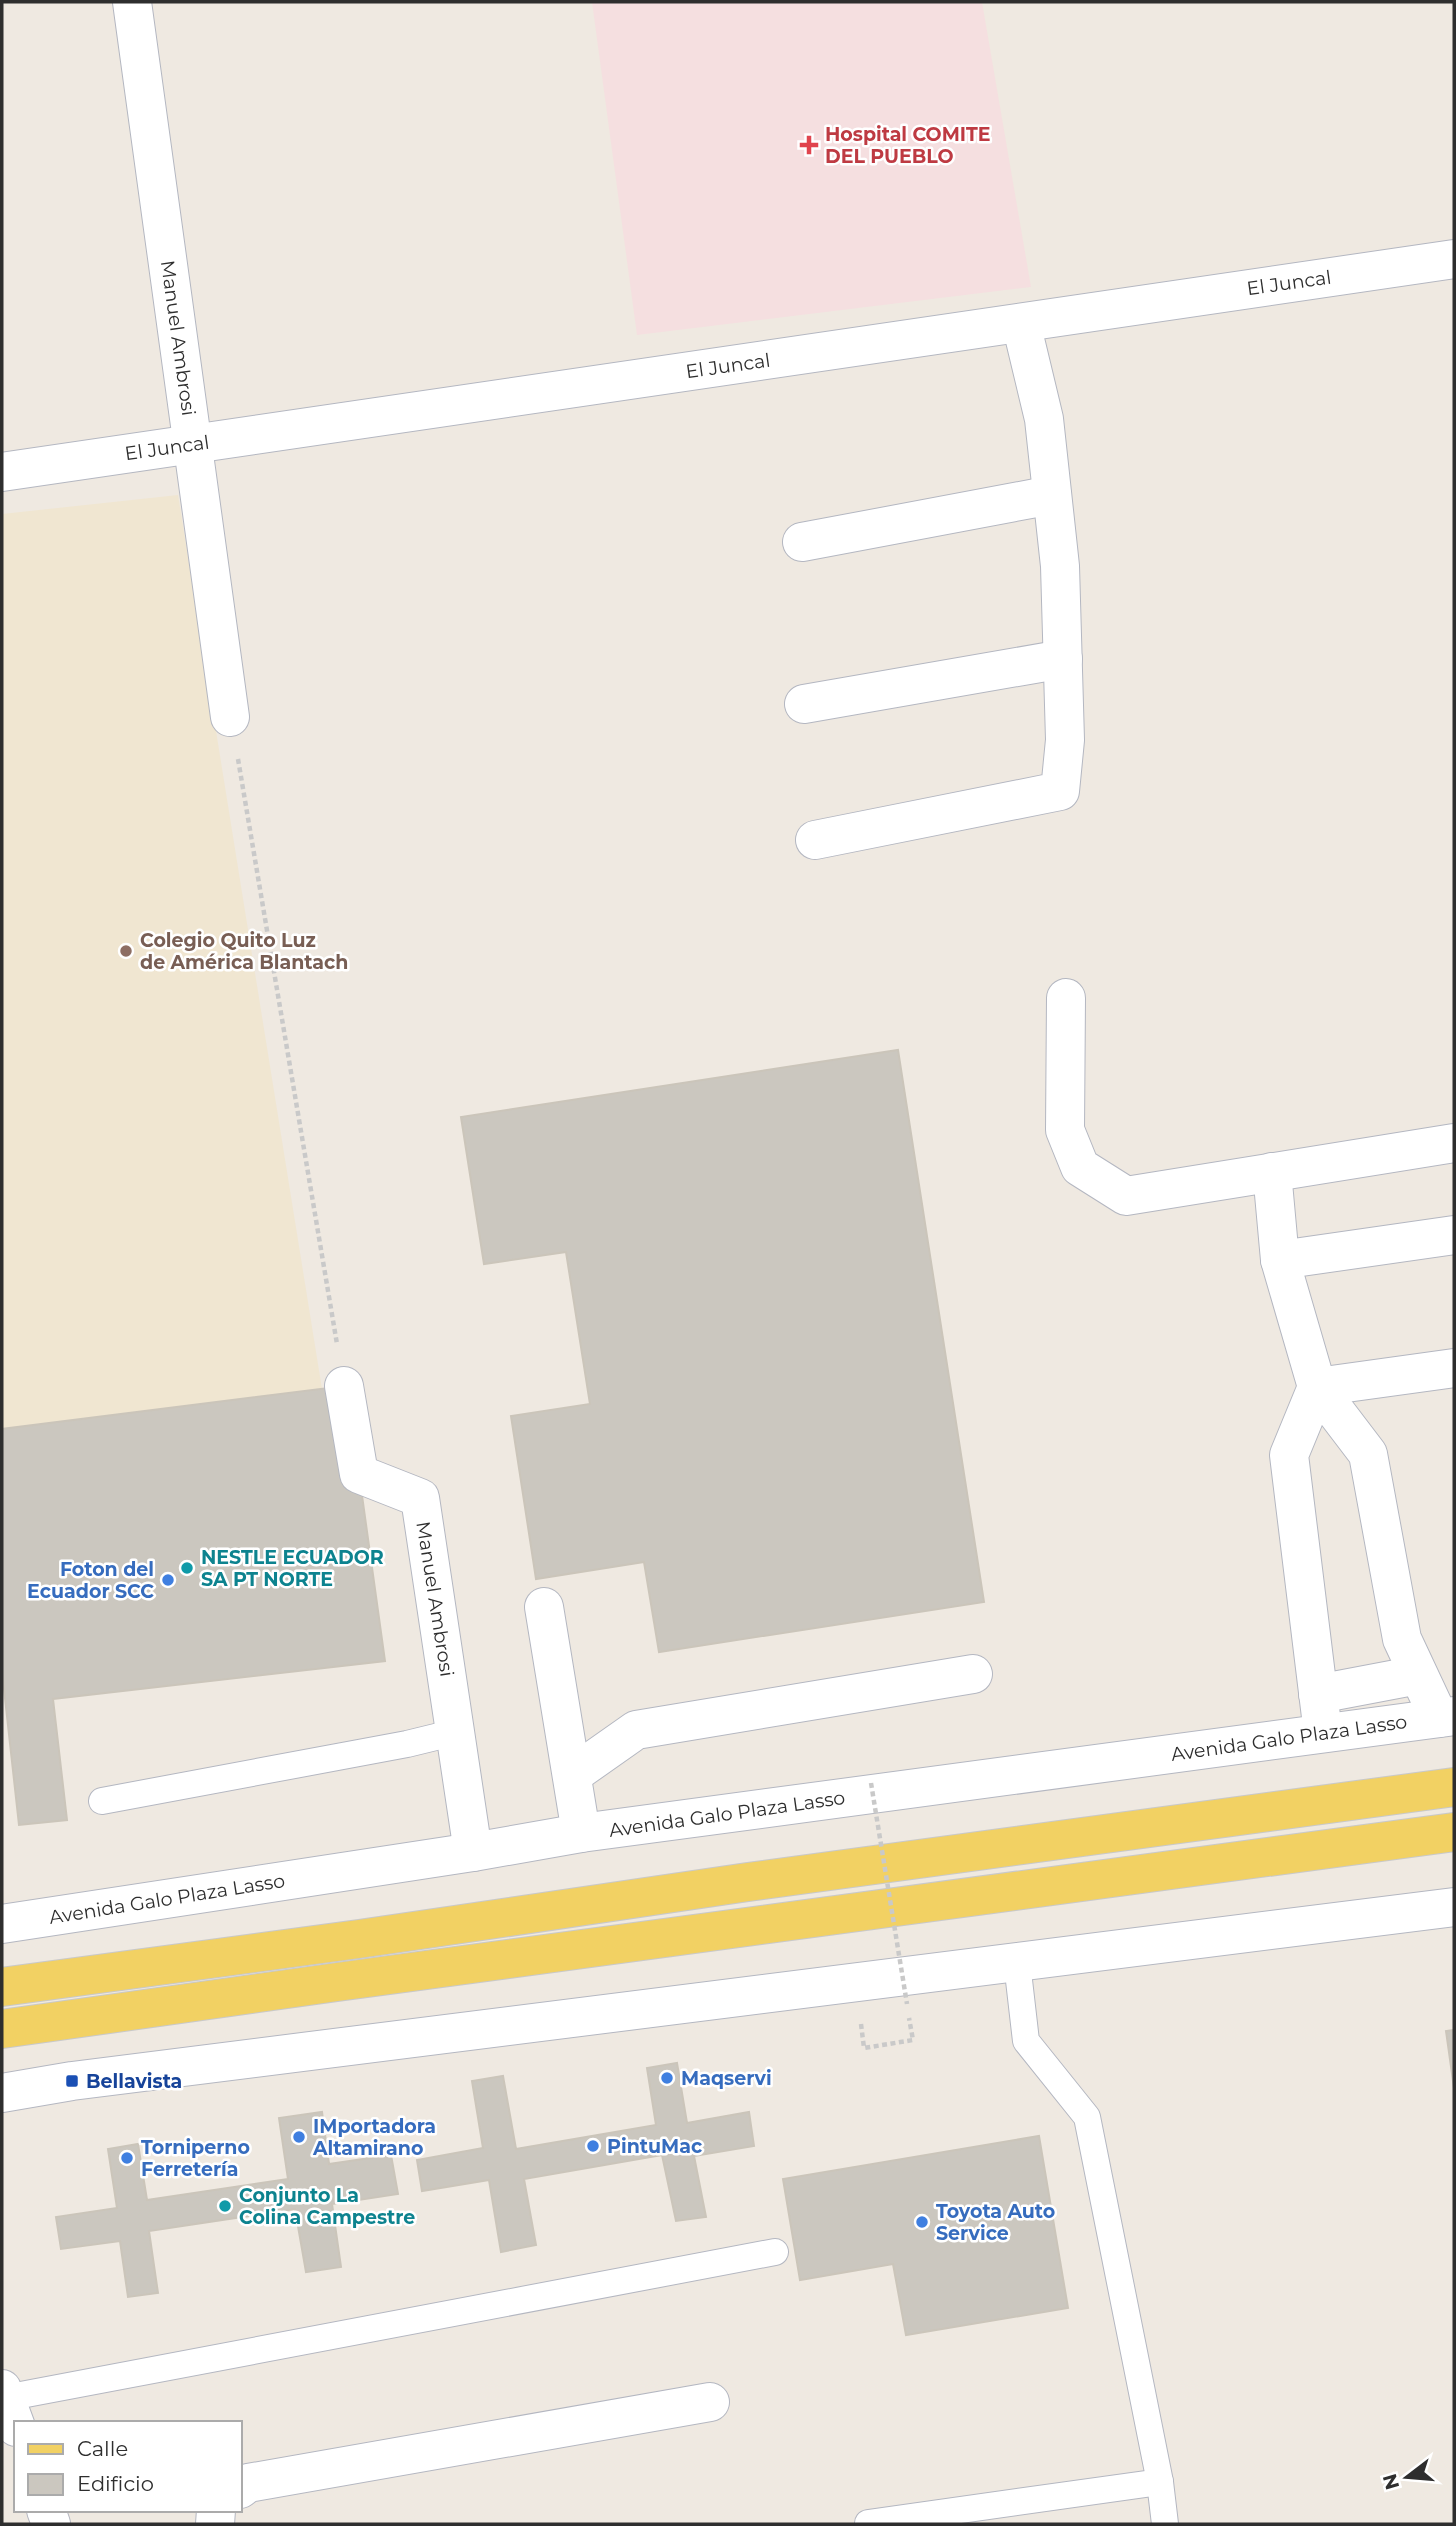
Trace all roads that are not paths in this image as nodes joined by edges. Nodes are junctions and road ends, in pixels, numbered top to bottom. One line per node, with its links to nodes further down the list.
1 (132, 2): 4 (street, Manuel Ambrosi)
2 (1454, 259): 3 (street, El Juncal)
3 (1021, 323): 4 (street, El Juncal); 6 (street)
4 (193, 444): 5 (street, El Juncal); 10 (street, Manuel Ambrosi)
5 (2, 472)
6 (1052, 495): 7 (street); 8 (street)
7 (802, 542)
8 (1063, 659): 9 (street); 11 (street)
9 (804, 704)
10 (230, 717)
11 (815, 840)
12 (1066, 998): 14 (street)
13 (1454, 1143): 14 (street)
14 (1272, 1172): 16 (street)
15 (1454, 1235): 16 (street)
16 (1280, 1260): 19 (street)
17 (1454, 1368): 19 (street)
18 (344, 1386): 25 (street, Manuel Ambrosi)
19 (1317, 1387): 22 (street); 23 (street)
20 (544, 1606): 27 (street)
21 (973, 1674): 27 (street)
22 (1418, 1675): 23 (street); 24 (street)
23 (1318, 1694): 26 (street)
24 (1447, 1717): 26 (street, Avenida Galo Plaza Lasso)
25 (456, 1732): 29 (lane); 32 (street, Manuel Ambrosi)
26 (1323, 1733): 31 (street, Avenida Galo Plaza Lasso)
27 (572, 1775): 31 (street)
28 (1454, 1787): 36 (main road)
29 (102, 1801)
30 (1454, 1832): 37 (main road)
31 (582, 1833): 32 (street, Avenida Galo Plaza Lasso)
32 (473, 1852): 34 (street, Avenida Galo Plaza Lasso)
33 (1454, 1907): 35 (street)
34 (2, 1924)
35 (1017, 1962): 38 (street); 42 (lane)
36 (2, 1987)
37 (2, 2029)
38 (2, 2093)
39 (775, 2252): 41 (lane)
40 (710, 2402): 43 (street)
41 (8, 2405)
42 (1160, 2482): 44 (lane); 45 (lane)
43 (242, 2488)
44 (868, 2523)
45 (1165, 2524)

